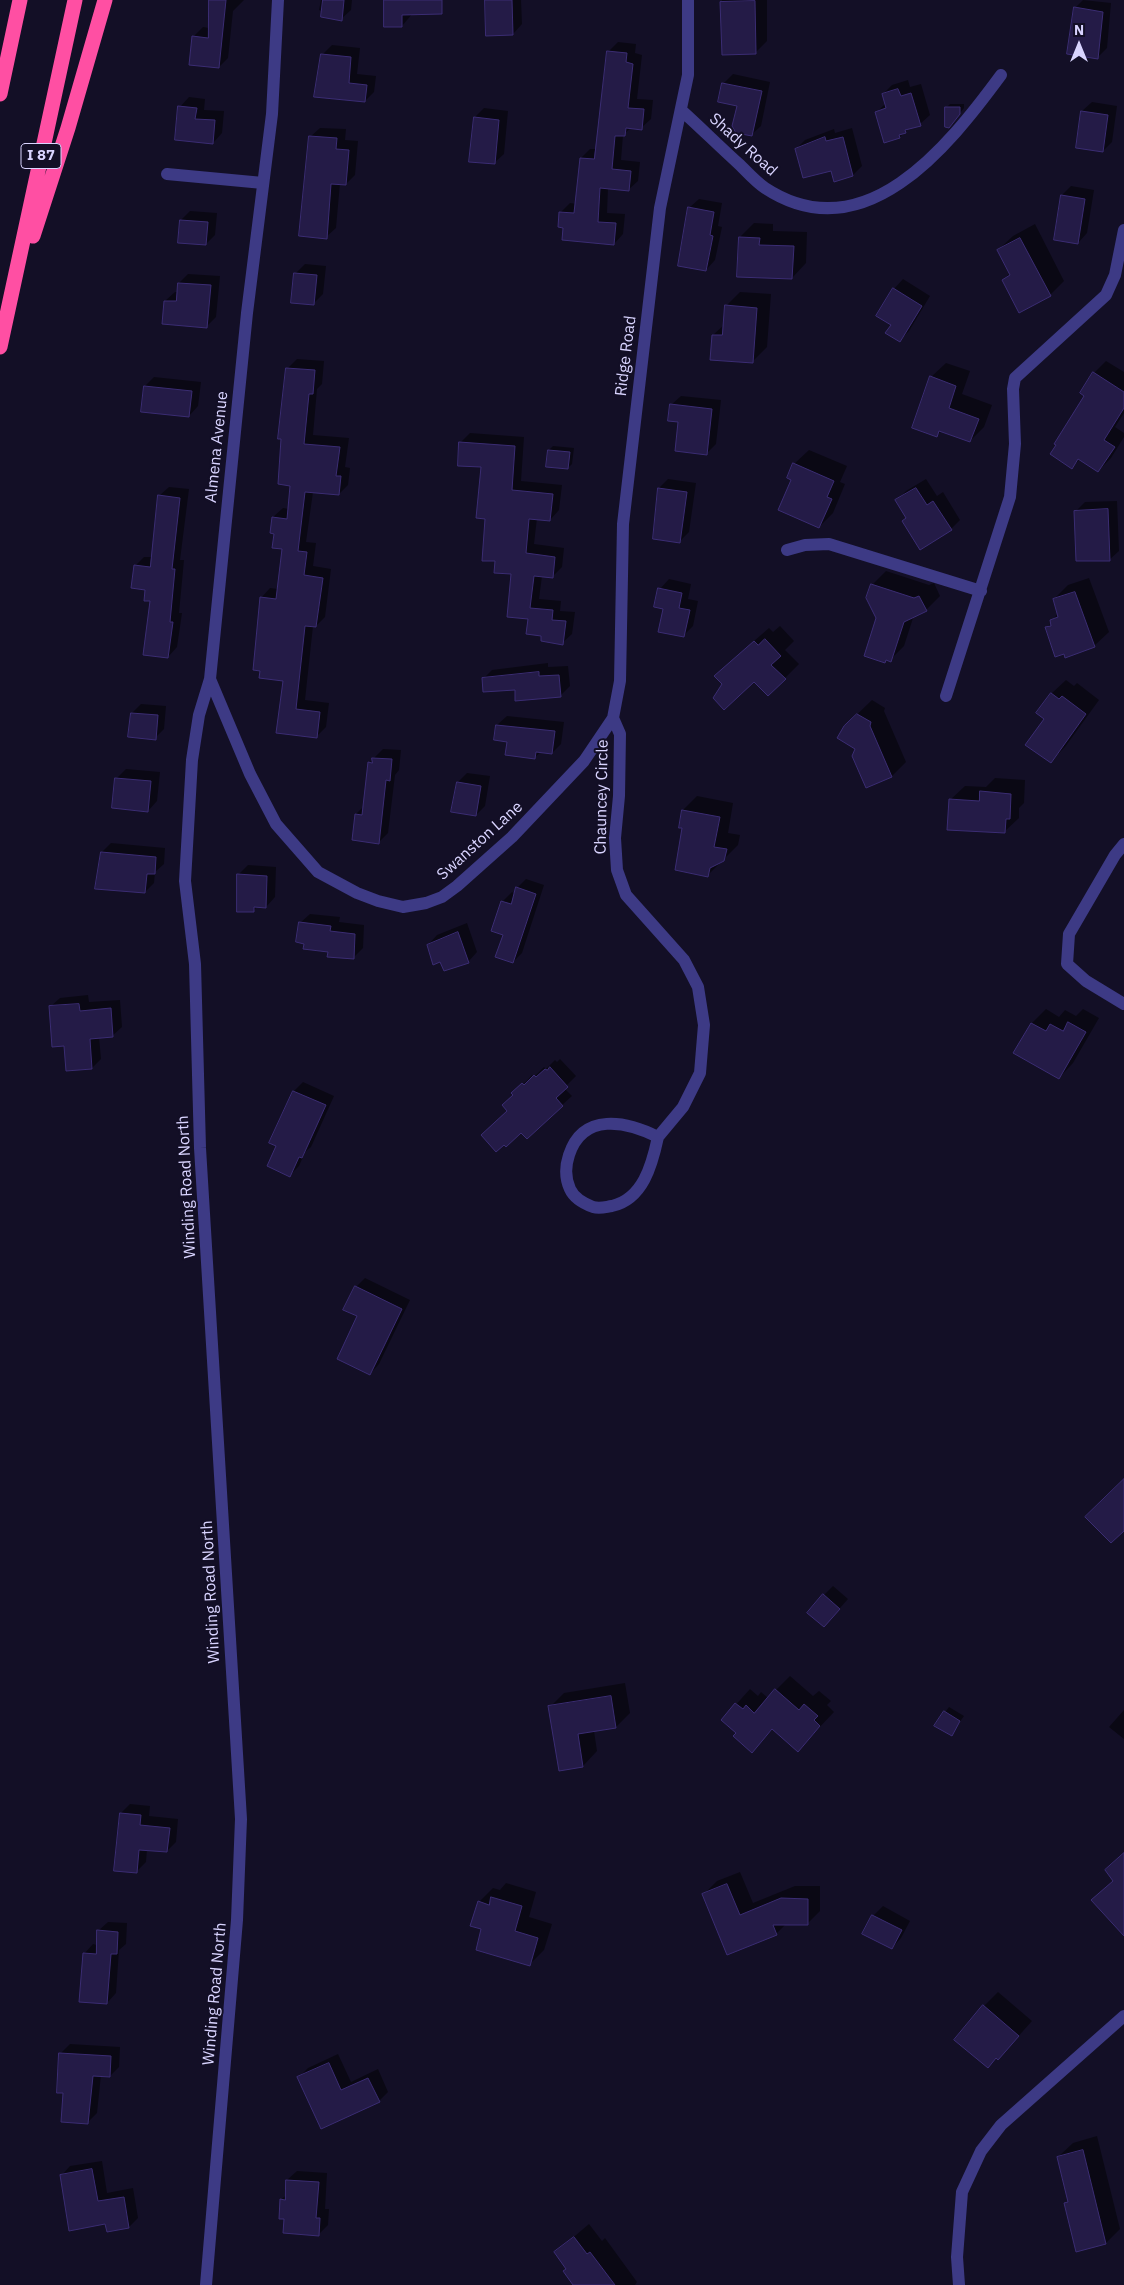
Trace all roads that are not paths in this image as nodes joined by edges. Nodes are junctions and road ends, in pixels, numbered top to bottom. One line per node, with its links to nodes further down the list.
1 (20, 0): 7 (highway)
2 (75, 0): 12 (highway, I 87)
3 (105, 0): 12 (highway)
4 (278, 0): 10 (street, Almena Avenue)
5 (688, 0): 8 (street, Ridge Road)
6 (1001, 75): 8 (street, Shady Road)
7 (0, 94)
8 (681, 110): 18 (street, Ridge Road)
9 (167, 174): 10 (street)
10 (263, 183): 16 (street, Almena Avenue)
11 (1124, 230): 15 (street)
12 (8, 311): 13 (highway, I 87)
13 (0, 347)
14 (787, 550): 15 (street)
15 (981, 591): 17 (street)
16 (210, 679): 18 (street, Swanston Lane); 20 (street, Almena Avenue)
17 (946, 696)
18 (613, 718): 22 (street, Chauncey Circle)
19 (1124, 844): 21 (street)
20 (186, 896): 24 (street, Winding Road North)
21 (1124, 1004)
22 (658, 1138): 22 (street, Chauncey Circle)
23 (1124, 2016): 25 (street)
24 (206, 2285)
25 (959, 2285)

